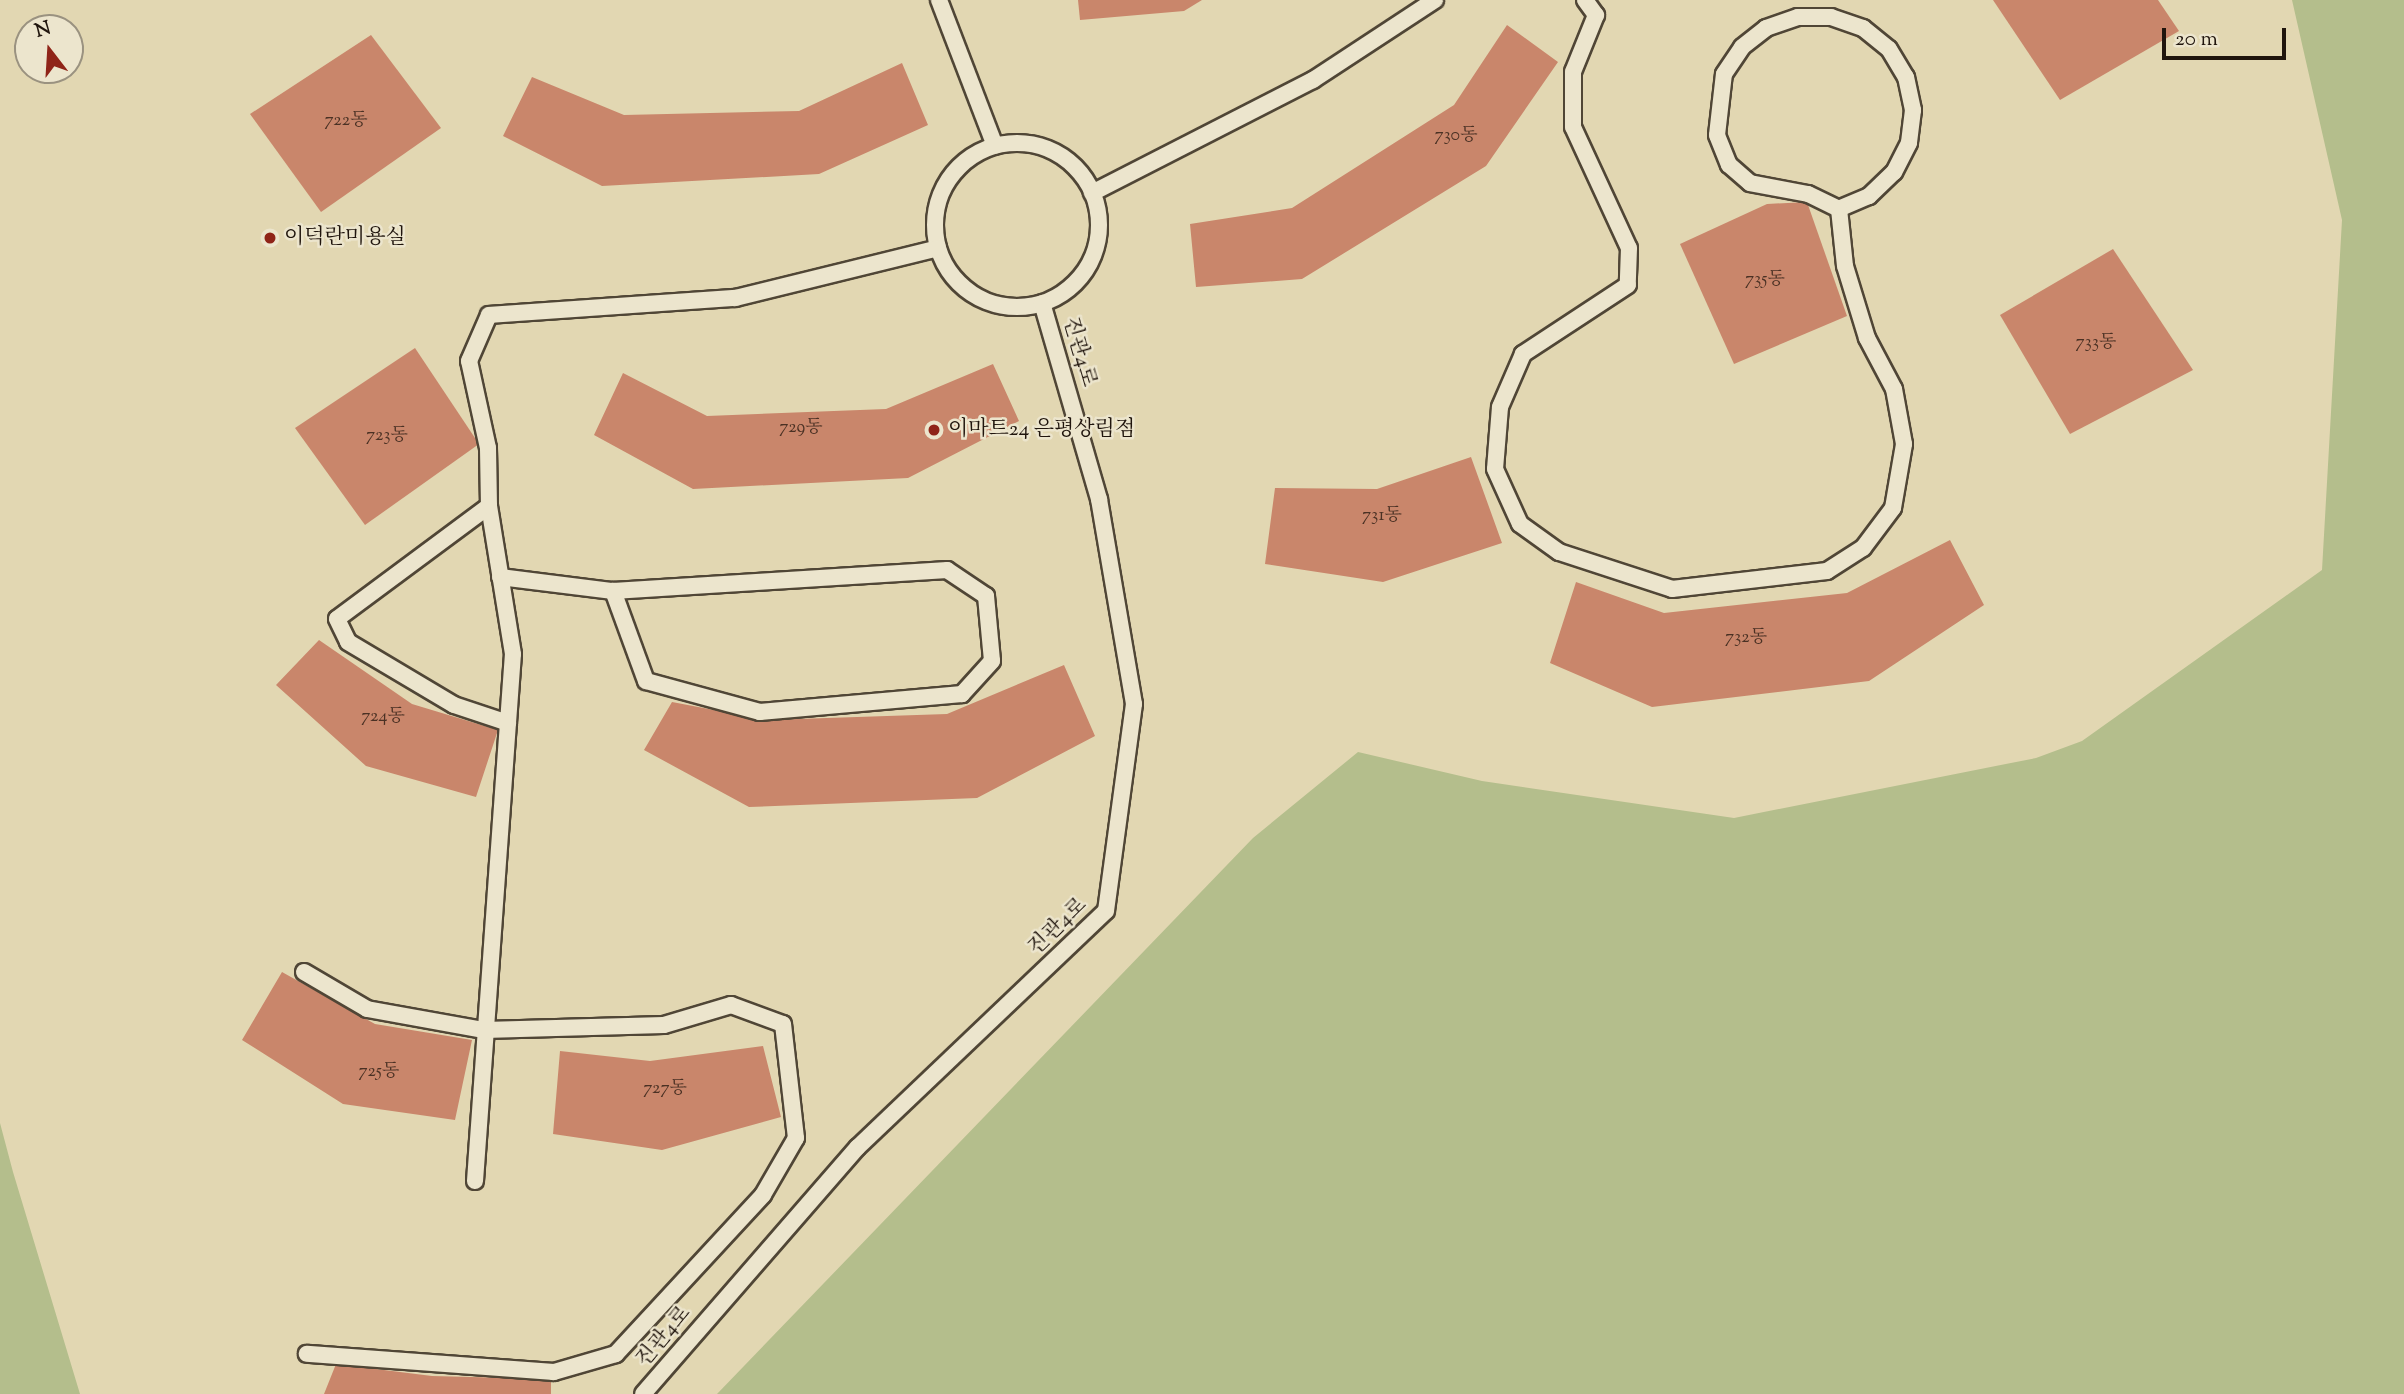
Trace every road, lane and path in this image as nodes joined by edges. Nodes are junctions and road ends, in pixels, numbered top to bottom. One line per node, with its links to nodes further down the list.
1 (939, 0): 4 (lane)
2 (1435, 0): 5 (lane)
3 (1585, 0): 6 (lane)
4 (995, 146): 5 (lane); 7 (lane)
5 (1092, 193): 8 (lane)
6 (1839, 209): 6 (lane)
7 (938, 248): 8 (lane); 9 (lane)
8 (1042, 303): 17 (lane, 진관4로)
9 (489, 506): 10 (lane); 12 (lane)
10 (500, 577): 11 (lane); 12 (lane)
11 (613, 591): 11 (lane)
12 (508, 723): 14 (lane)
13 (304, 972): 14 (lane)
14 (485, 1030): 15 (lane); 16 (lane)
15 (475, 1181)
16 (307, 1354)
17 (643, 1394)

